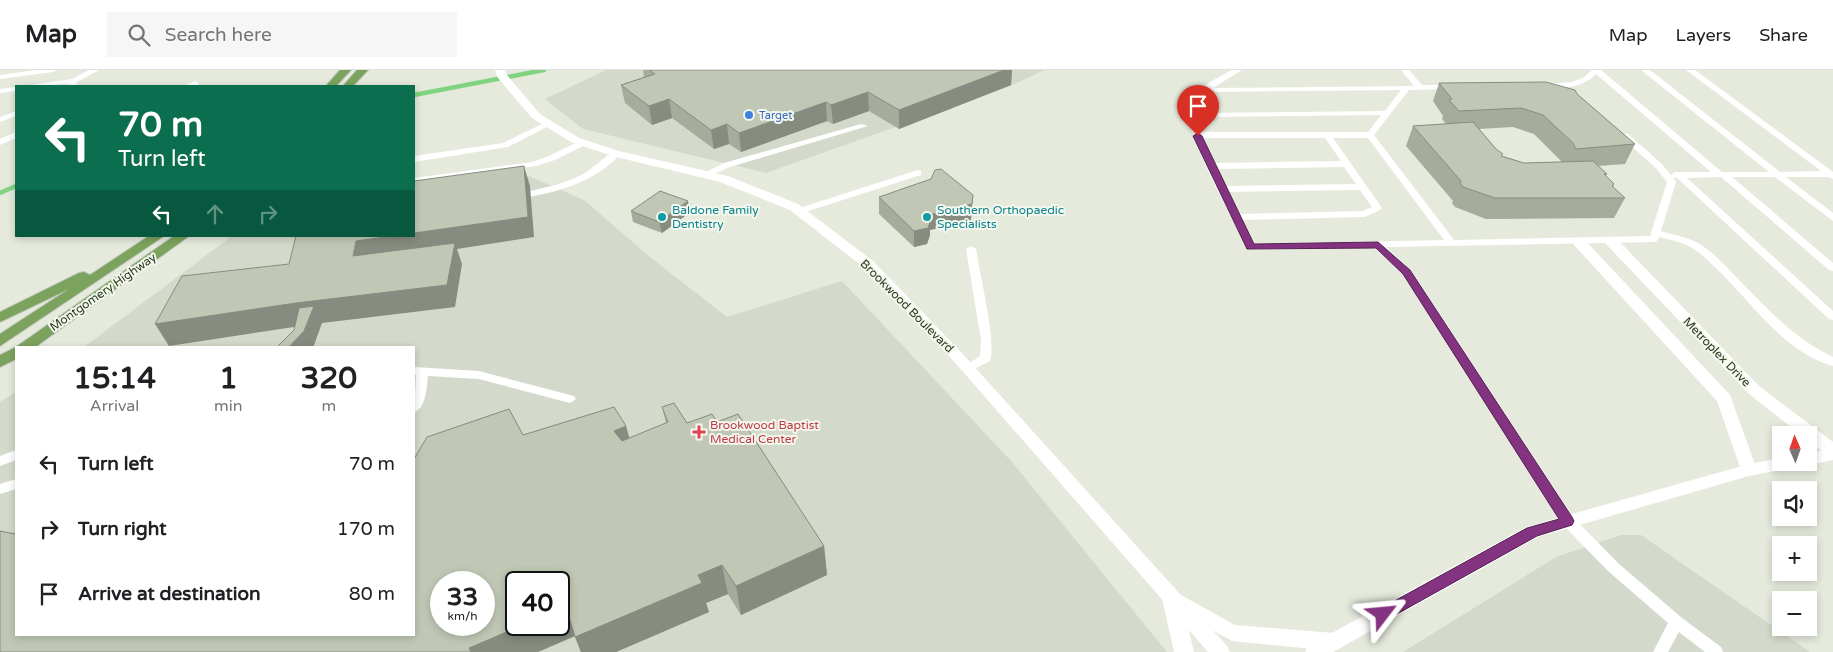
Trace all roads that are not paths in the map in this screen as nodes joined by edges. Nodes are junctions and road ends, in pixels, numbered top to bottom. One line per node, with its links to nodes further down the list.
1 (53, 70): 11 (lane)
2 (95, 70): 12 (lane)
3 (346, 70): 14 (main road)
4 (363, 70): 15 (main road)
5 (1238, 70): 21 (lane)
6 (1406, 70): 19 (lane)
7 (1596, 70): 16 (lane); 45 (lane)
8 (1645, 70): 43 (lane)
9 (1690, 70): 46 (lane)
10 (502, 74): 27 (street, Brookwood Boulevard)
11 (0, 77)
12 (73, 84): 13 (lane)
13 (55, 85)
14 (332, 85)
15 (349, 85)
16 (1538, 86)
17 (1460, 87): 19 (lane)
18 (1407, 88): 19 (lane); 21 (lane); 24 (lane)
19 (1420, 88)
20 (15, 89): 22 (lane)
21 (1207, 90): 25 (lane)
22 (0, 91)
23 (15, 113): 26 (lane)
24 (1388, 113): 25 (lane); 32 (lane)
25 (1191, 115): 33 (lane)
26 (0, 120)
27 (549, 124): 35 (street, Brookwood Boulevard); 37 (lane)
28 (864, 126): 41 (lane)
29 (1617, 129): 42 (lane)
30 (15, 135): 34 (lane)
31 (1327, 135): 32 (lane); 33 (lane); 38 (lane)
32 (1370, 135): 59 (lane)
33 (1198, 136): 39 (lane)
34 (0, 142)
35 (582, 143): 36 (street, Brookwood Boulevard); 47 (lane)
36 (616, 154): 41 (street, Brookwood Boulevard); 50 (lane)
37 (415, 159)
38 (1347, 164): 39 (lane); 48 (lane)
39 (1212, 166): 49 (lane)
40 (918, 173): 51 (lane)
41 (706, 174): 51 (street, Brookwood Boulevard)
42 (1666, 174): 44 (lane); 54 (lane)
43 (1777, 174): 45 (lane); 46 (lane); 53 (lane)
44 (1679, 175): 45 (lane); 63 (lane)
45 (1722, 175): 62 (lane)
46 (1832, 175)
47 (415, 181)
48 (1362, 187): 49 (lane); 52 (lane)
49 (1223, 189): 52 (lane)
50 (529, 194)
51 (799, 211): 70 (street, Brookwood Boulevard)
52 (1236, 217): 60 (lane)
53 (1833, 218)
54 (1656, 233): 57 (lane); 69 (lane)
55 (182, 237): 66 (main road, Montgomery Highway)
56 (153, 240): 64 (main road); 65 (main road, Montgomery Highway)
57 (1611, 241): 58 (lane); 74 (street, Metroplex Drive)
58 (1579, 242): 59 (lane); 79 (street, Metroplex Drive)
59 (1451, 243): 60 (lane)
60 (1378, 245): 82 (lane)
61 (971, 249): 70 (lane)
62 (1833, 268)
63 (1833, 317)
64 (0, 318)
65 (0, 341)
66 (26, 346)
67 (15, 353): 68 (main road)
68 (0, 362)
69 (1833, 362)
70 (968, 368): 83 (street, Brookwood Boulevard)
71 (418, 371): 72 (lane); 73 (lane)
72 (570, 399)
73 (415, 402)
74 (1833, 453): 76 (street)
75 (15, 455): 77 (lane)
76 (1818, 457)
77 (0, 461)
78 (1772, 466): 79 (street)
79 (1749, 470): 82 (street)
80 (15, 484): 81 (lane)
81 (0, 489)
82 (1568, 521): 84 (lane); 85 (street)
83 (1172, 598): 85 (street, Brookwood Boulevard); 86 (street, Brookwood Boulevard); 87 (street, Brookwood Boulevard)
84 (1677, 622): 89 (lane); 90 (lane)
85 (1334, 642): 88 (street)
86 (1184, 652)
87 (1220, 652)
88 (1315, 652)
89 (1660, 652)
90 (1716, 652)

